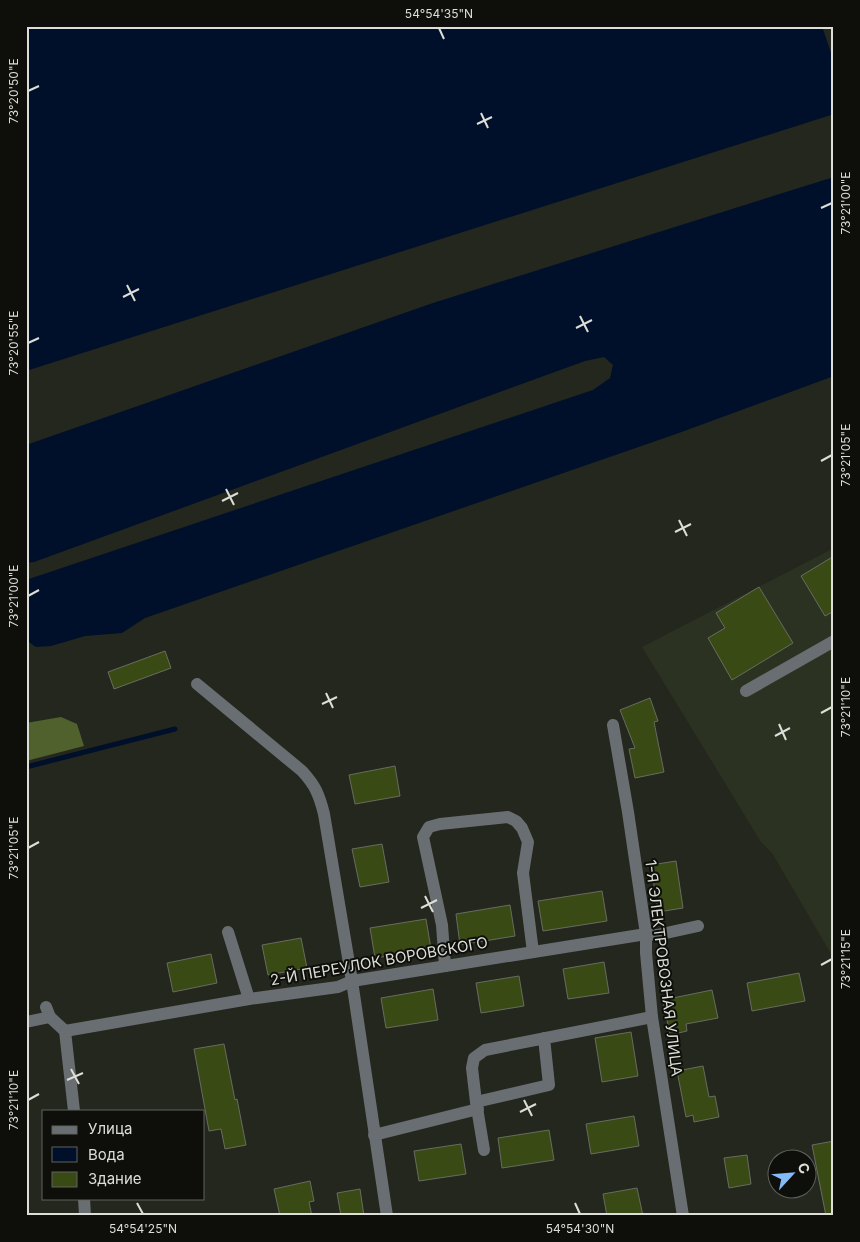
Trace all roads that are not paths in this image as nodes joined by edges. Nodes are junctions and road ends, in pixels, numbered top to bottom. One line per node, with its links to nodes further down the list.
1 (834, 641): 3 (street)
2 (198, 684): 10 (street)
3 (746, 690)
4 (613, 725): 7 (street, 1-Я ЭЛЕКТРОВОЗНАЯ УЛИЦА)
5 (698, 926): 7 (street, 2-Й ПЕРЕУЛОК ВОРОВСКОГО)
6 (228, 932): 11 (street)
7 (646, 934): 8 (street, 2-Й ПЕРЕУЛОК ВОРОВСКОГО); 12 (street, 1-Я ЭЛЕКТРОВОЗНАЯ УЛИЦА)
8 (533, 952): 9 (street, 2-Й ПЕРЕУЛОК ВОРОВСКОГО); 9 (street)
9 (445, 966): 10 (street, 2-Й ПЕРЕУЛОК ВОРОВСКОГО)
10 (352, 981): 11 (street, 2-Й ПЕРЕУЛОК ВОРОВСКОГО); 18 (street)
11 (249, 999): 14 (street, 2-Й ПЕРЕУЛОК ВОРОВСКОГО)
12 (652, 1017): 15 (street); 23 (street, 1-Я ЭЛЕКТРОВОЗНАЯ УЛИЦА)
13 (26, 1022): 14 (street)
14 (65, 1030): 17 (street)
15 (544, 1038): 16 (street); 16 (street)
16 (477, 1106): 18 (street); 19 (street)
17 (74, 1110)
18 (374, 1135): 22 (street)
19 (484, 1150)
20 (84, 1200): 21 (street)
21 (86, 1216)
22 (387, 1216)
23 (683, 1216)

